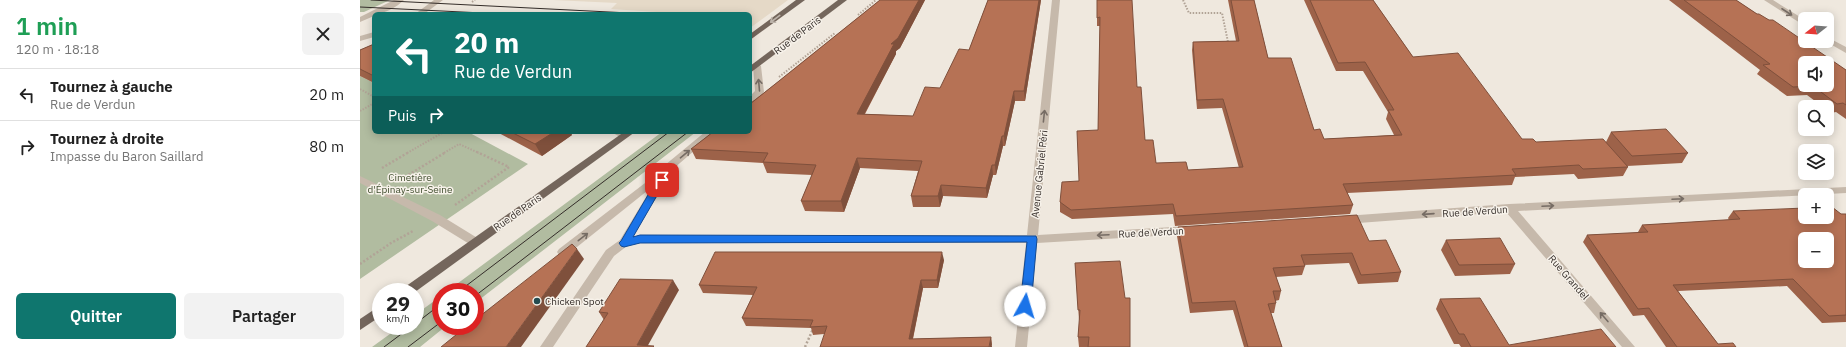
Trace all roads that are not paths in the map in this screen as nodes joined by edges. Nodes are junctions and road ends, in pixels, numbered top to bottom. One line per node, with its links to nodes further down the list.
1 (400, 0): 7 (street)
2 (439, 0): 8 (street)
3 (801, 0): 13 (main road, one-way to 13)
4 (843, 0): 17 (main road, Rue de Paris)
5 (1056, 0): 27 (street, Avenue Gabriel Péri, one-way to 5)
6 (1768, 0): 10 (street, one-way to 10)
7 (377, 12)
8 (421, 12)
9 (372, 14): 11 (street)
10 (1798, 19)
11 (360, 20)
12 (372, 35): 14 (street)
13 (752, 37)
14 (360, 39)
15 (1834, 43): 16 (street)
16 (1846, 51)
17 (753, 68): 18 (street, one-way to 17)
18 (752, 98)
19 (623, 134): 28 (main road, Rue de Paris)
20 (709, 134): 21 (street, one-way to 20)
21 (669, 167): 29 (street); 30 (street, one-way to 21)
22 (360, 178): 28 (street)
23 (1846, 190): 24 (street, Rue de Verdun, one-way to 23)
24 (1509, 208): 25 (street, Rue de Verdun, one-way to 25); 36 (street, Rue Grandel, one-way to 24)
25 (1336, 221)
26 (1204, 229): 27 (street, Rue de Verdun, one-way to 27)
27 (1032, 239): 29 (street, Rue de Verdun); 35 (street, Avenue Gabriel Péri)
28 (475, 242): 31 (main road, Rue de Paris)
29 (624, 243): 34 (street)
30 (554, 259)
31 (418, 283)
32 (372, 316): 33 (main road)
33 (360, 325)
34 (546, 347)
35 (1021, 347)
36 (1629, 347)

